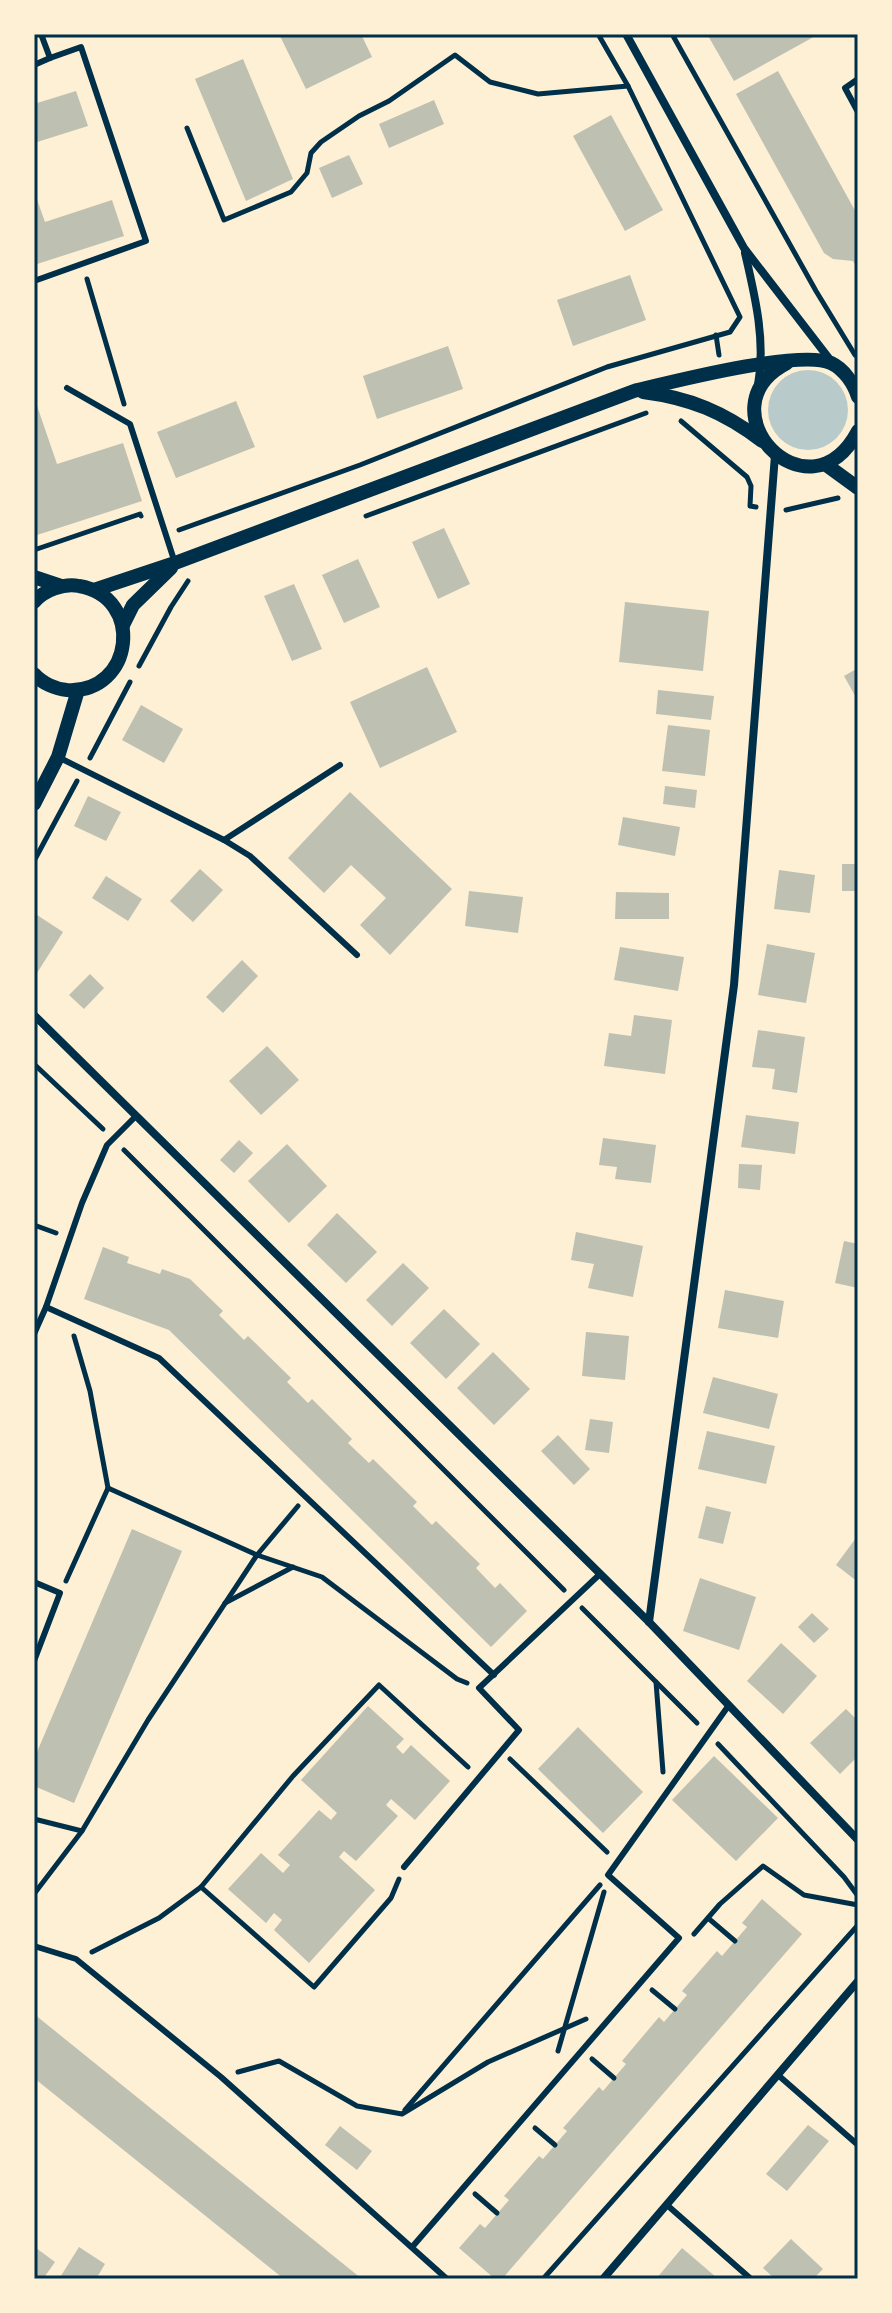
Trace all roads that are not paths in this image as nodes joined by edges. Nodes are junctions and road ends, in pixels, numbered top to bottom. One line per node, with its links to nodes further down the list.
1 (41, 34): 3 (lane)
2 (626, 34): 7 (street)
3 (50, 58): 4 (lane); 8 (lane)
4 (34, 65)
5 (858, 79): 6 (lane)
6 (858, 112)
7 (744, 248): 10 (street); 11 (street)
8 (34, 281)
9 (793, 360): 10 (street); 11 (street); 15 (street)
10 (833, 364): 14 (street)
11 (762, 365): 13 (street); 15 (street)
12 (67, 388): 20 (lane)
13 (634, 391): 17 (street); 20 (street)
14 (857, 391)
15 (756, 397): 17 (street)
16 (858, 431): 18 (street)
17 (770, 450): 18 (street); 39 (street)
18 (825, 464): 19 (street)
19 (858, 488)
20 (175, 563): 23 (street); 25 (street)
21 (34, 577): 22 (street)
22 (61, 586): 23 (street); 24 (street)
23 (94, 590): 25 (street)
24 (34, 602)
25 (123, 625): 27 (street)
26 (34, 674): 27 (street)
27 (78, 690): 28 (street)
28 (58, 757): 30 (street); 31 (lane)
29 (340, 765): 31 (lane)
30 (34, 804)
31 (224, 840): 32 (lane)
32 (357, 955)
33 (34, 1015): 34 (street)
34 (136, 1116): 35 (lane); 37 (street)
35 (46, 1307): 36 (lane); 41 (lane)
36 (34, 1334)
37 (600, 1574): 39 (street); 41 (lane)
38 (34, 1582): 40 (lane)
39 (649, 1622): 42 (street)
40 (34, 1661)
41 (494, 1675): 44 (lane)
42 (729, 1705): 43 (street); 50 (lane)
43 (858, 1840)
44 (404, 1867)
45 (34, 1946): 50 (lane)
46 (858, 1981): 47 (street)
47 (778, 2075): 48 (lane); 49 (street)
48 (858, 2145)
49 (667, 2205): 52 (street); 53 (lane)
50 (413, 2246): 51 (lane)
51 (447, 2279)
52 (603, 2279)
53 (751, 2279)

